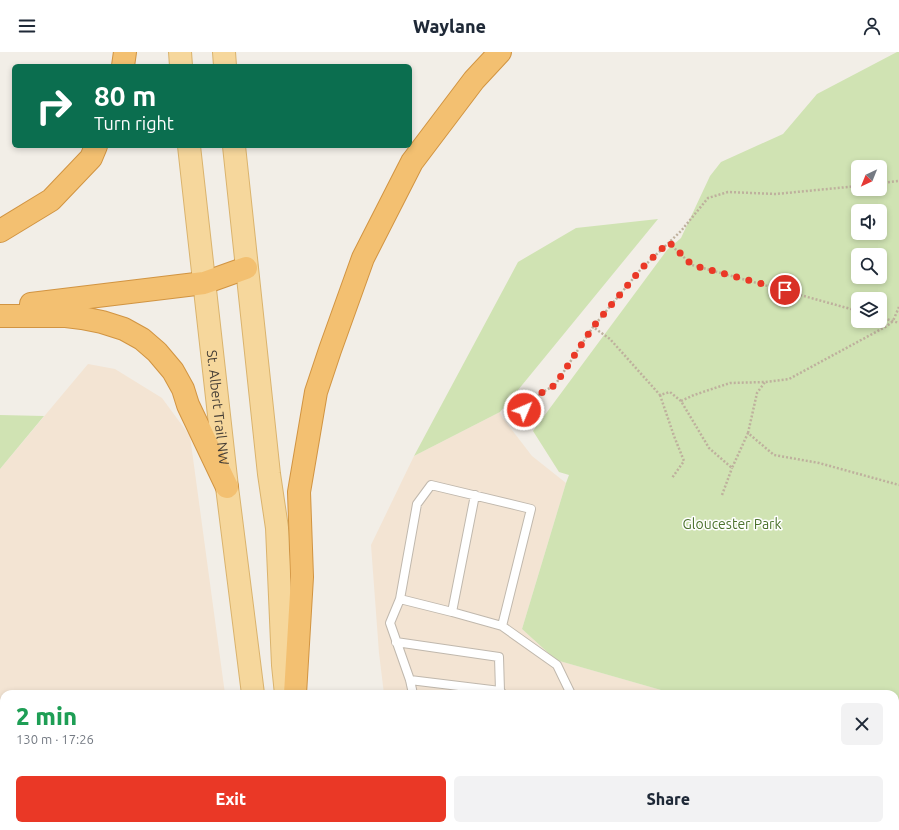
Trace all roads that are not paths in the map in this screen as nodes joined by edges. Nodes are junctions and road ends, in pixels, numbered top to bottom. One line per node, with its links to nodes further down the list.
1 (125, 52): 5 (highway)
2 (180, 52): 6 (main road)
3 (224, 52): 7 (main road)
4 (500, 52): 25 (highway)
5 (123, 64)
6 (181, 64)
7 (225, 64)
8 (95, 148): 11 (highway)
9 (189, 148): 13 (main road, St. Albert Trail NW)
10 (234, 148): 12 (main road)
11 (0, 231)
12 (246, 268): 13 (highway); 24 (main road)
13 (204, 283): 14 (highway); 16 (main road, St. Albert Trail NW)
14 (0, 308)
15 (0, 316): 16 (highway)
16 (227, 487): 23 (main road, St. Albert Trail NW)
17 (475, 495): 18 (lane); 19 (lane); 20 (lane)
18 (400, 599): 19 (lane); 21 (lane)
19 (452, 612): 20 (lane)
20 (502, 626): 29 (lane)
21 (396, 642): 22 (lane); 28 (lane)
22 (410, 680): 26 (lane); 27 (lane)
23 (253, 690)
24 (286, 690)
25 (295, 690)
26 (412, 690)
27 (486, 690)
28 (501, 690)
29 (569, 690)

